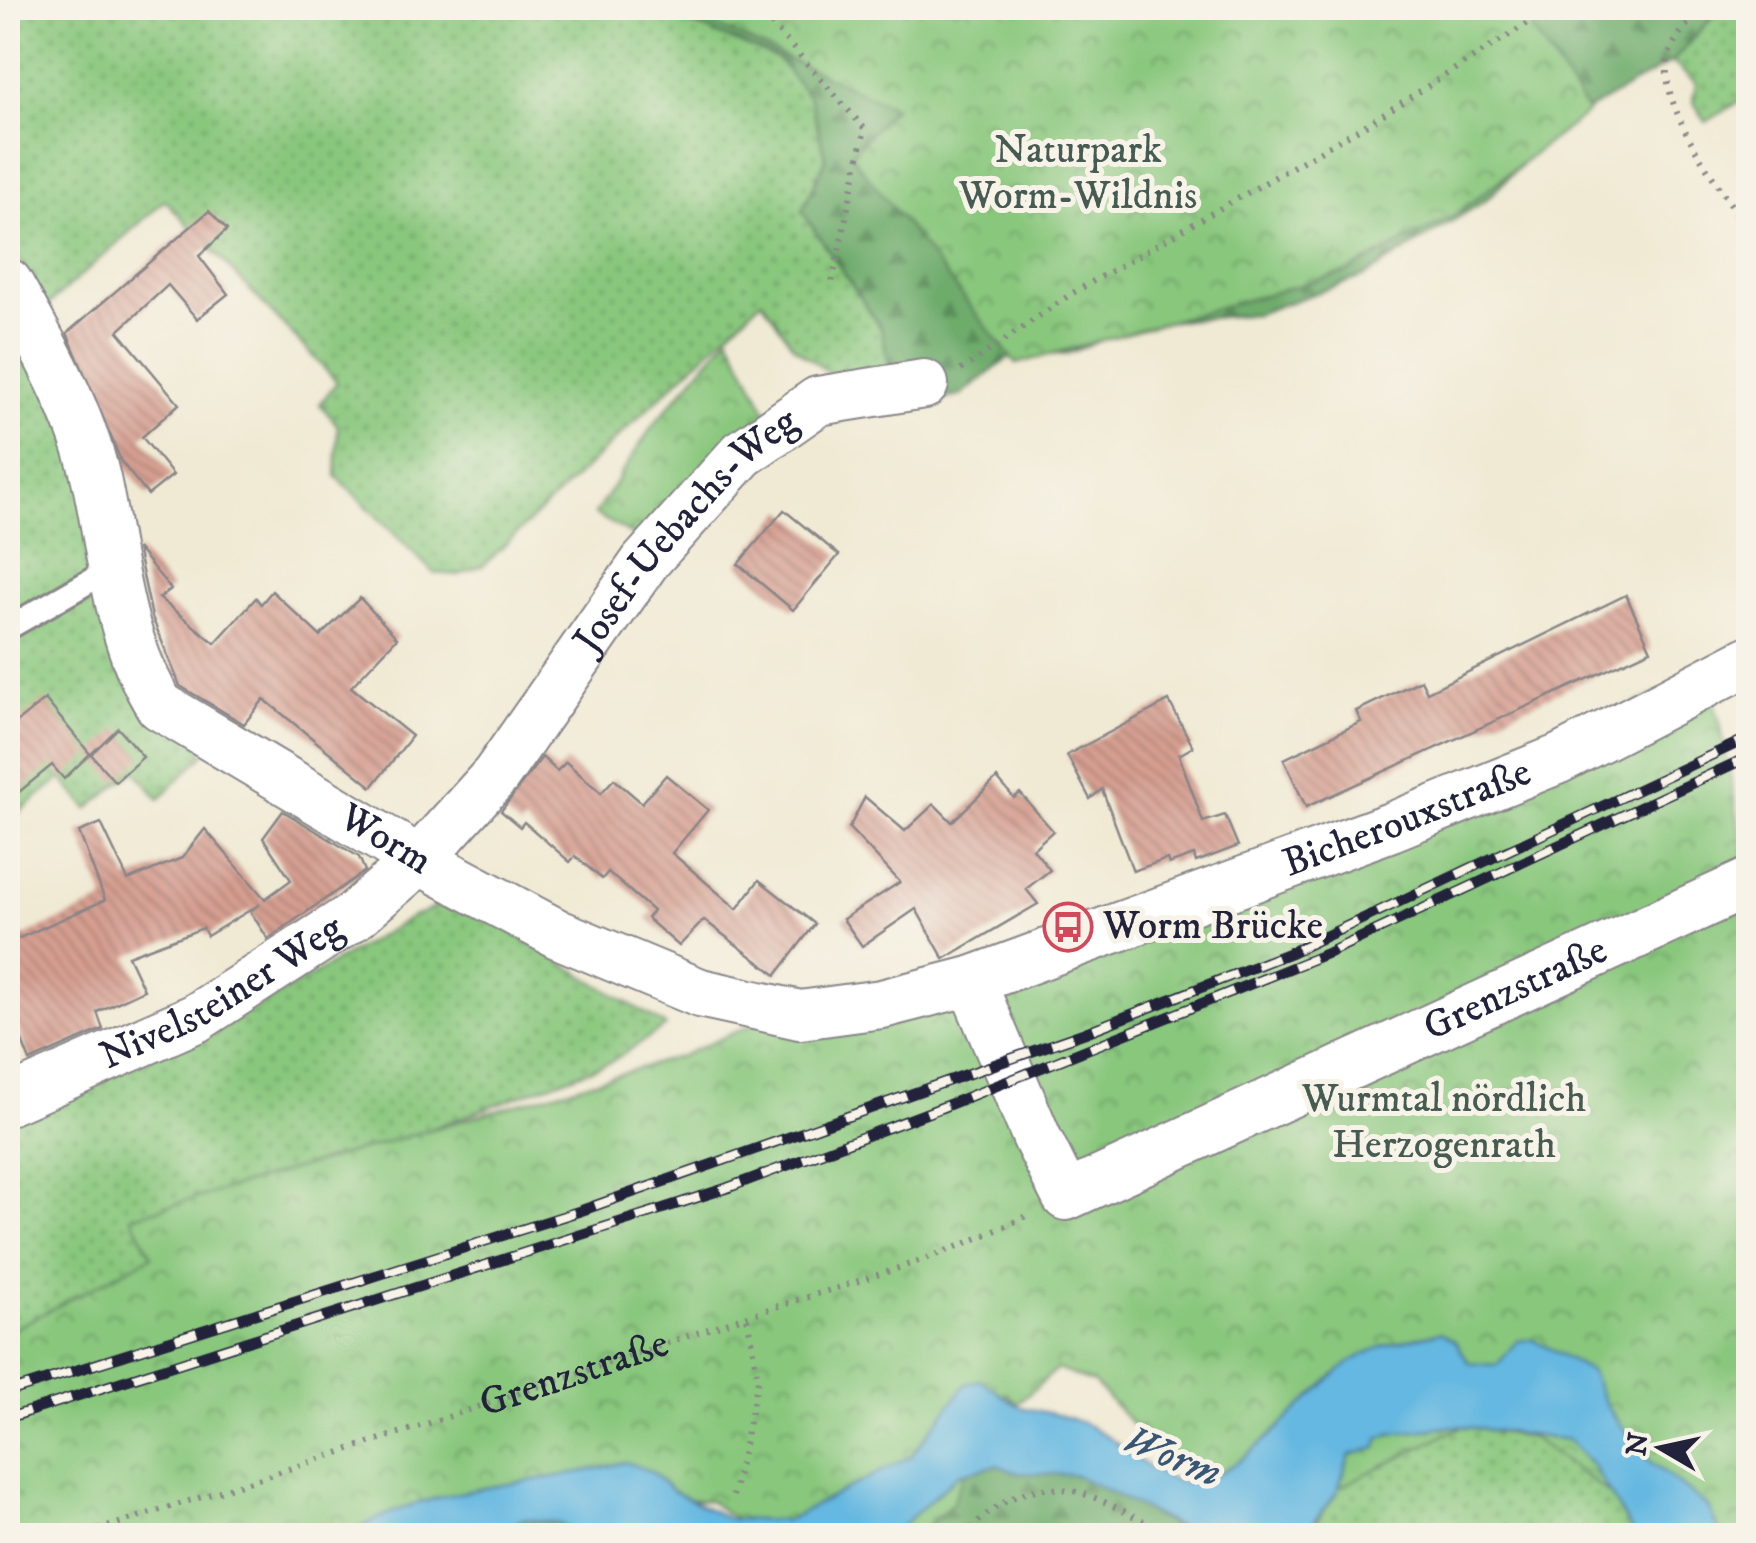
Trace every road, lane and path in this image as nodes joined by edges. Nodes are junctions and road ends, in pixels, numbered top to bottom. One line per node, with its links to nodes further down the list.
1 (733, 8): 6 (path)
2 (1552, 8): 7 (path)
3 (1701, 8): 4 (path)
4 (1748, 231)
5 (8, 283): 8 (street, Worm)
6 (832, 283)
7 (924, 384): 11 (street, Josef-Uebachs-Weg)
8 (111, 569): 9 (lane); 11 (street, Worm)
9 (8, 628)
10 (1748, 661): 13 (street, Bicherouxstraße)
11 (419, 860): 14 (street, Worm); 15 (street, Nivelsteiner Weg)
12 (1748, 884): 16 (street, Grenzstraße)
13 (1054, 948): 14 (street, Worm)
14 (971, 981): 16 (street)
15 (8, 1101)
16 (1066, 1196): 17 (path, Grenzstraße)
17 (747, 1316): 18 (path); 19 (path, Grenzstraße)
18 (733, 1496)
19 (78, 1536)
20 (962, 1536): 21 (path)
21 (1170, 1536)
22 (1396, 1536): 23 (path)
23 (1476, 1536)

